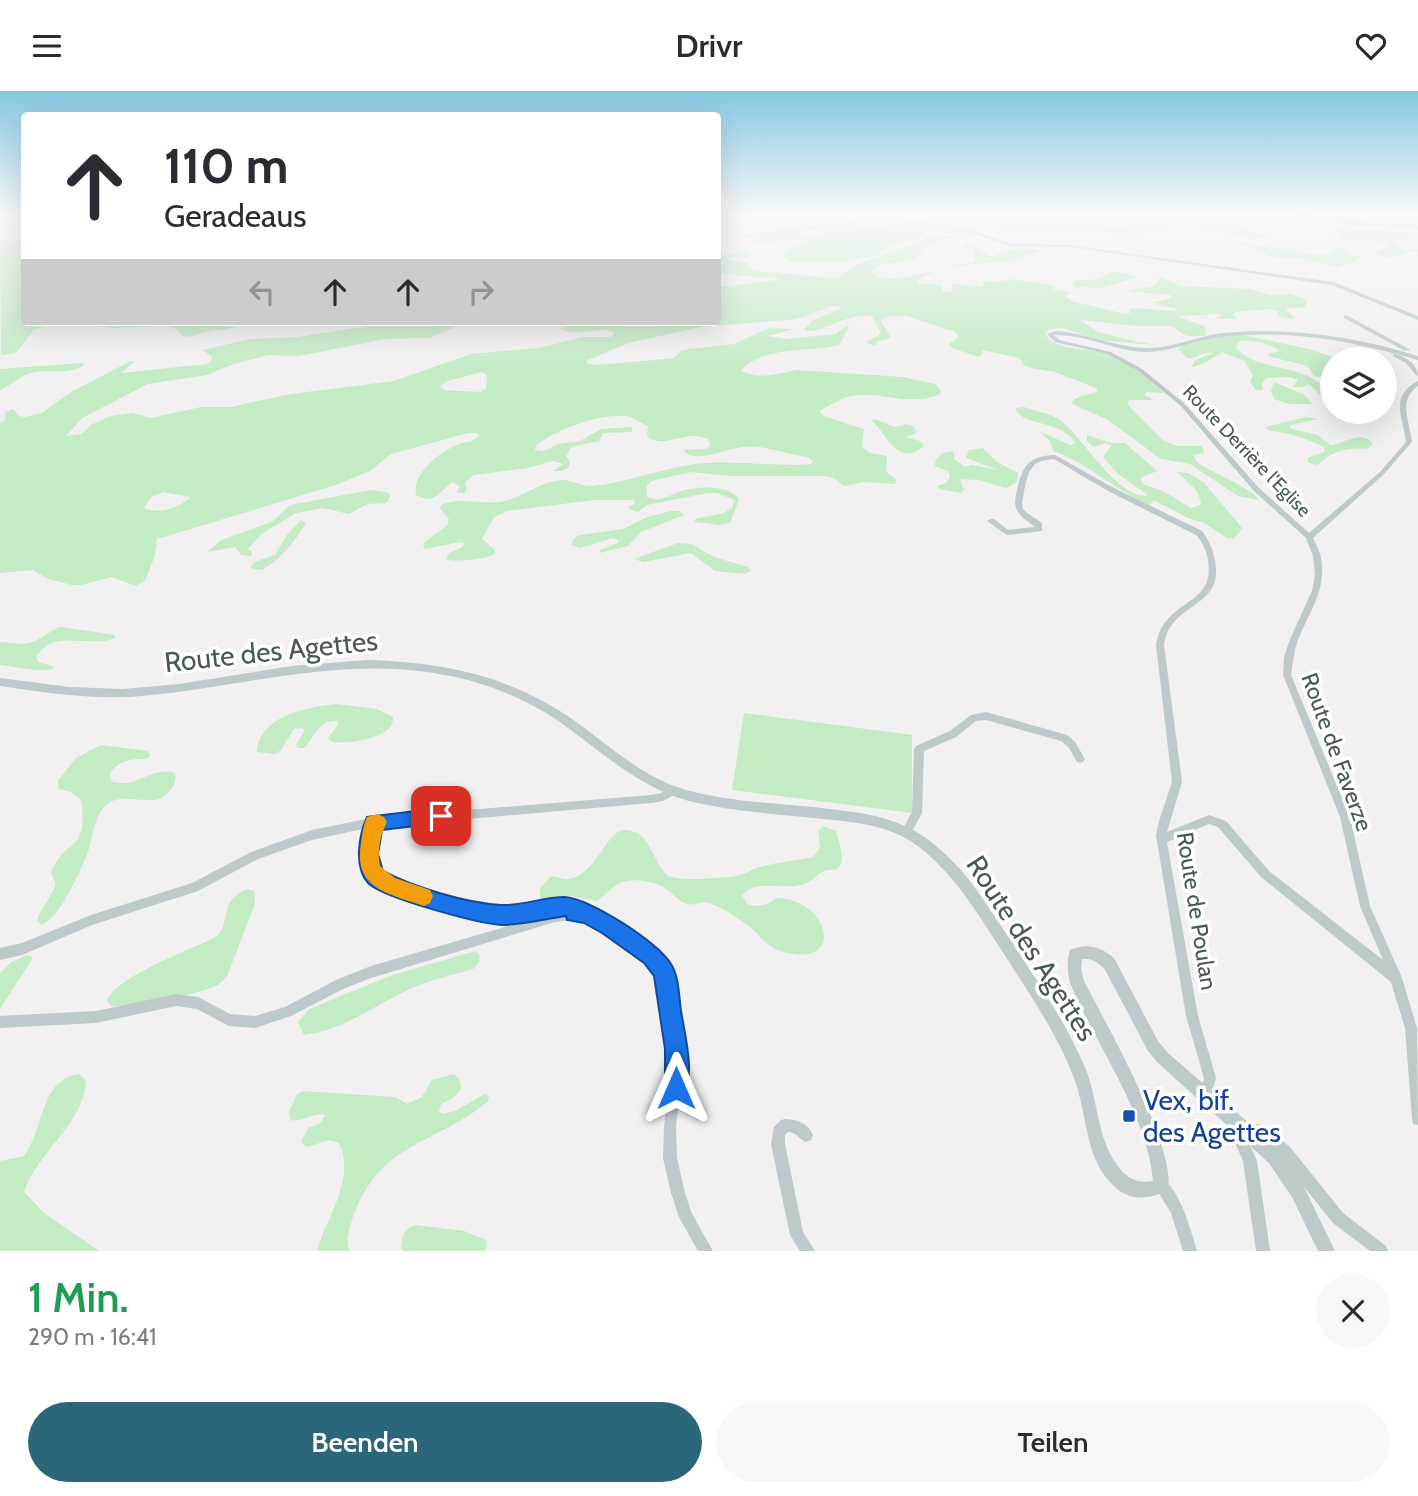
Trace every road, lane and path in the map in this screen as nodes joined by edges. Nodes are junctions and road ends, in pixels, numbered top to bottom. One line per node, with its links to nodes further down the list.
1 (1225, 268): 3 (street)
2 (1346, 317): 7 (street)
3 (1418, 318)
4 (1378, 347): 12 (street, Route Derrière l'Eglise)
5 (1397, 351): 7 (street, Route Derrière l'Eglise)
6 (1397, 356): 8 (street)
7 (1418, 356)
8 (1418, 374)
9 (1418, 383): 10 (street)
10 (1414, 389): 12 (street)
11 (991, 521): 18 (street, Route de Poulan)
12 (1309, 537): 21 (street, Route de Faverze)
13 (0, 682): 15 (street, Route des Agettes)
14 (1080, 759): 17 (street)
15 (671, 790): 16 (street); 17 (street, Route des Agettes)
16 (373, 823): 19 (street); 20 (street)
17 (906, 832): 29 (street, Route des Agettes)
18 (1162, 839): 21 (street); 24 (street, Route de Poulan)
19 (574, 913): 22 (street); 30 (street)
20 (0, 954)
21 (1396, 978): 23 (street, Route de Faverze)
22 (0, 1022)
23 (1415, 1065): 25 (street, Route de Faverze)
24 (1206, 1097): 26 (street, Route des Agettes); 29 (street, Route des Agettes)
25 (1418, 1119)
26 (1240, 1127): 33 (street); 34 (street, Route des Agettes)
27 (1258, 1130): 35 (street)
28 (806, 1135): 31 (street)
29 (1161, 1185): 32 (street)
30 (706, 1251)
31 (808, 1251)
32 (1190, 1251)
33 (1263, 1251)
34 (1327, 1251)
35 (1381, 1251)

